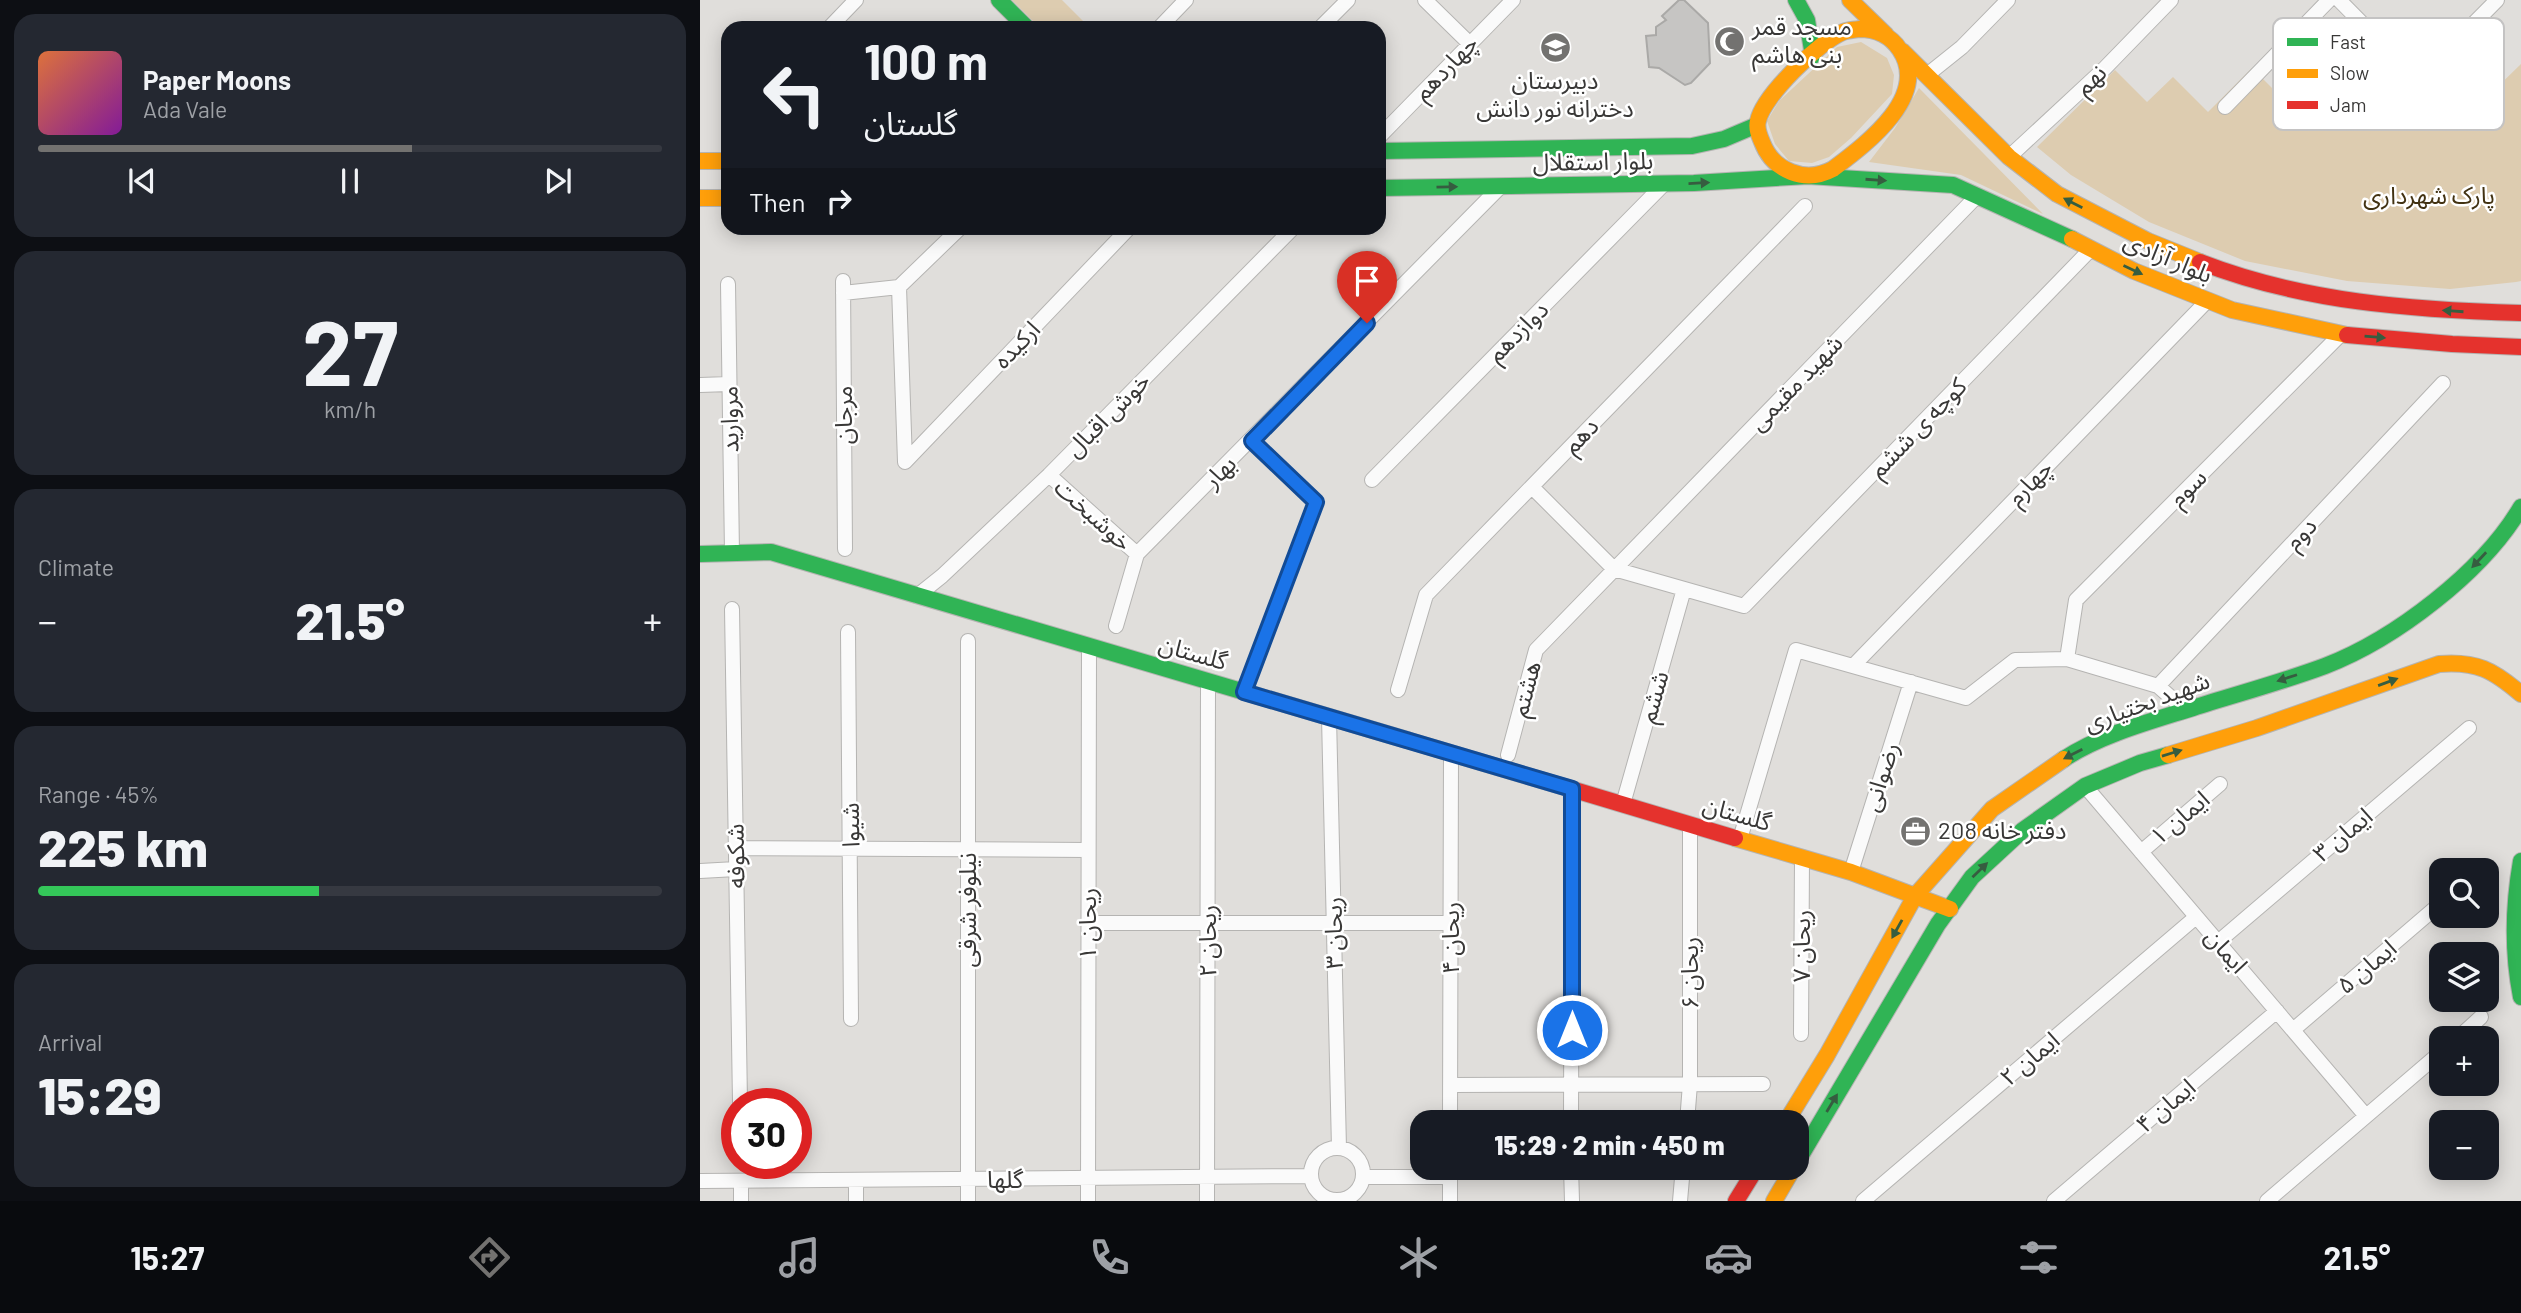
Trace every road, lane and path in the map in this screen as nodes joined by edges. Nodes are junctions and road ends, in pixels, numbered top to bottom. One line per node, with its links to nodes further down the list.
1 (856, 0): 17 (street)
2 (1186, 0): 19 (street)
3 (1348, 0): 20 (street)
4 (1426, 0): 21 (street)
5 (1513, 0): 21 (street, چهاردهم)
6 (1796, 0): 23 (main road)
7 (1850, 0): 22 (main road, بلوار آزادی)
8 (2008, 0): 25 (street)
9 (2171, 0): 30 (street, نهم)
10 (2329, 0): 14 (street)
11 (2339, 0): 15 (street)
12 (2497, 0): 16 (street)
13 (1011, 4): 18 (main road)
14 (2312, 18)
15 (2357, 18)
16 (2479, 18)
17 (836, 21)
18 (1022, 21)
19 (1165, 21)
20 (1328, 21)
21 (1470, 44): 28 (street, چهاردهم)
22 (1896, 45): 23 (main road); 25 (main road, بلوار آزادی); 33 (main road)
23 (1813, 56): 27 (main road)
24 (2273, 58): 26 (street)
25 (1927, 75): 30 (main road, بلوار آزادی)
26 (2225, 107)
27 (1757, 125): 29 (main road, بلوار استقلال); 33 (main road)
28 (1386, 130)
29 (1386, 151)
30 (2009, 157): 48 (main road, بلوار آزادی, one-way to 30)
31 (700, 161): 32 (main road)
32 (721, 161)
33 (1808, 176): 34 (main road, بلوار استقلال, one-way to 33); 37 (main road, بلوار آزادی, one-way to 37)
34 (1664, 184): 35 (main road, بلوار استقلال); 56 (street, دوازدهم)
35 (1501, 186): 36 (main road, بلوار استقلال, one-way to 35); 54 (street, بهار)
36 (1386, 188)
37 (1977, 196): 44 (main road, بلوار آزادی); 63 (street, شهید مقیمی)
38 (700, 198): 39 (main road)
39 (721, 198)
40 (1805, 206): 57 (street, دهم)
41 (953, 235): 46 (street)
42 (1122, 235): 46 (street, ارکیده)
43 (1286, 235): 55 (street, خوش اقبال)
44 (2091, 249): 47 (main road, بلوار آزادی, one-way to 47); 64 (street, کوچه ی ششم)
45 (727, 284): 52 (street, مروارید)
46 (899, 287): 59 (street, مرجان)
47 (2208, 300): 49 (main road, بلوار آزادی); 72 (street, چهارم)
48 (2521, 313)
49 (2341, 334): 50 (main road, بلوار آزادی, one-way to 50); 71 (street, سوم)
50 (2521, 346)
51 (2443, 383): 75 (street, دوم)
52 (729, 384): 53 (street); 60 (street, مروارید)
53 (700, 385)
54 (1252, 441): 62 (street, بهار); 77 (street)
55 (1049, 475): 62 (street, خوشبخت); 65 (street, خوش اقبال)
56 (1373, 480)
57 (1532, 487): 63 (street); 76 (street, دهم)
58 (2521, 507): 79 (main road, شهید بختیاری, one-way to 79)
59 (845, 549)
60 (732, 553): 61 (main road, گلستان); 65 (main road, گلستان)
61 (700, 554)
62 (1137, 554): 67 (street, بهار)
63 (1614, 569): 64 (street); 83 (street, هشتم)
64 (1684, 589): 87 (street, ششم)
65 (917, 596): 70 (main road, گلستان)
66 (732, 609): 90 (street, شکوفه)
67 (1116, 626)
68 (848, 632): 91 (street, شیوا)
69 (968, 641): 92 (street, نیلوفر شرقی)
70 (1089, 646): 73 (main road, گلستان); 93 (street, ریحان ۱)
71 (2067, 659): 74 (street); 75 (street)
72 (1853, 666): 74 (street); 89 (street)
73 (1209, 682): 77 (main road, گلستان); 105 (street, ریحان ۲)
74 (1911, 682): 99 (street, رضوانی)
75 (2158, 685): 79 (street)
76 (1398, 690)
77 (1244, 692): 80 (main road, گلستان)
78 (2521, 694): 85 (main road, one-way to 78)
79 (2185, 710): 100 (main road, شهید بختیاری, one-way to 100)
80 (1329, 717): 82 (main road, گلستان); 106 (street, ریحان ۳)
81 (2469, 729): 108 (street, ایمان ۳)
82 (1451, 754): 86 (main road, گلستان); 107 (street, ریحان ۴)
83 (1508, 755)
84 (2220, 784): 94 (street, ایمان ۱)
85 (2085, 786): 94 (street, ایمان); 101 (main road, one-way to 85)
86 (1572, 789): 87 (main road, گلستان); 120 (street)
87 (1623, 804): 88 (main road, گلستان)
88 (1690, 824): 89 (main road, گلستان); 117 (street, ریحان ۶)
89 (1740, 839): 95 (main road, گلستان)
90 (736, 848): 91 (street); 97 (street, شکوفه)
91 (851, 849): 92 (street); 112 (street, شیوا)
92 (968, 850): 93 (street); 135 (street, نیلوفر شرقی)
93 (1088, 850): 104 (street, ریحان ۱)
94 (2141, 852): 103 (street, ایمان)
95 (1802, 857): 99 (main road, گلستان); 115 (street, ریحان ۷)
96 (2521, 861): 109 (main road)
97 (736, 869): 98 (street); 121 (street, شکوفه)
98 (700, 871)
99 (1851, 872): 100 (main road, گلستان)
100 (1915, 896): 101 (main road, گلستان); 125 (main road, شهید بختیاری, one-way to 125)
101 (1950, 909): 127 (main road, one-way to 101)
102 (2429, 914): 114 (street, ایمان ۵)
103 (2196, 917): 108 (street, ایمان); 154 (street, ایمان ۲)
104 (1088, 923): 105 (street); 133 (street, ریحان ۱)
105 (1208, 923): 106 (street); 132 (street, ریحان ۲)
106 (1334, 923): 107 (street); 128 (street, ریحان ۳)
107 (1451, 923): 119 (street, ریحان ۴)
108 (2218, 942): 110 (street, ایمان)
109 (2521, 997)
110 (2277, 1011): 114 (street, ایمان); 155 (street, ایمان ۴)
111 (2482, 1017): 113 (street)
112 (851, 1019)
113 (2472, 1026)
114 (2293, 1030): 126 (street, ایمان)
115 (1801, 1034)
116 (2429, 1062): 126 (street)
117 (1690, 1084): 118 (street); 120 (street); 124 (street, ریحان ۶)
118 (1763, 1084)
119 (1450, 1085): 120 (street); 122 (street, ریحان ۴)
120 (1571, 1085): 123 (street)
121 (740, 1088)
122 (1450, 1110)
123 (1571, 1110)
124 (1688, 1110)
125 (1793, 1110)
126 (2366, 1116): 156 (street)
127 (1809, 1142)
128 (1339, 1148): 130 (street); 131 (street)
129 (1410, 1174): 131 (street)
130 (1310, 1176): 132 (street, گلها); 148 (street)
131 (1363, 1177): 148 (street)
132 (1207, 1178): 133 (street, گلها); 147 (street, ریحان ۲)
133 (1087, 1179): 135 (street, گلها); 146 (street, ریحان ۱)
134 (856, 1180): 135 (street, گلها); 142 (street, گلها); 144 (street)
135 (968, 1180): 145 (street, نیلوفر شرقی)
136 (1450, 1180): 149 (street)
137 (1571, 1180): 150 (street)
138 (1682, 1180): 151 (street)
139 (1749, 1180): 152 (main road)
140 (1786, 1180): 153 (main road)
141 (700, 1181): 142 (street, گلها)
142 (741, 1181): 143 (street)
143 (741, 1201)
144 (856, 1201)
145 (968, 1201)
146 (1088, 1201)
147 (1208, 1201)
148 (1335, 1201)
149 (1451, 1201)
150 (1572, 1201)
151 (1680, 1201)
152 (1736, 1201)
153 (1774, 1201)
154 (1863, 1201)
155 (2054, 1201)
156 (2266, 1201)

